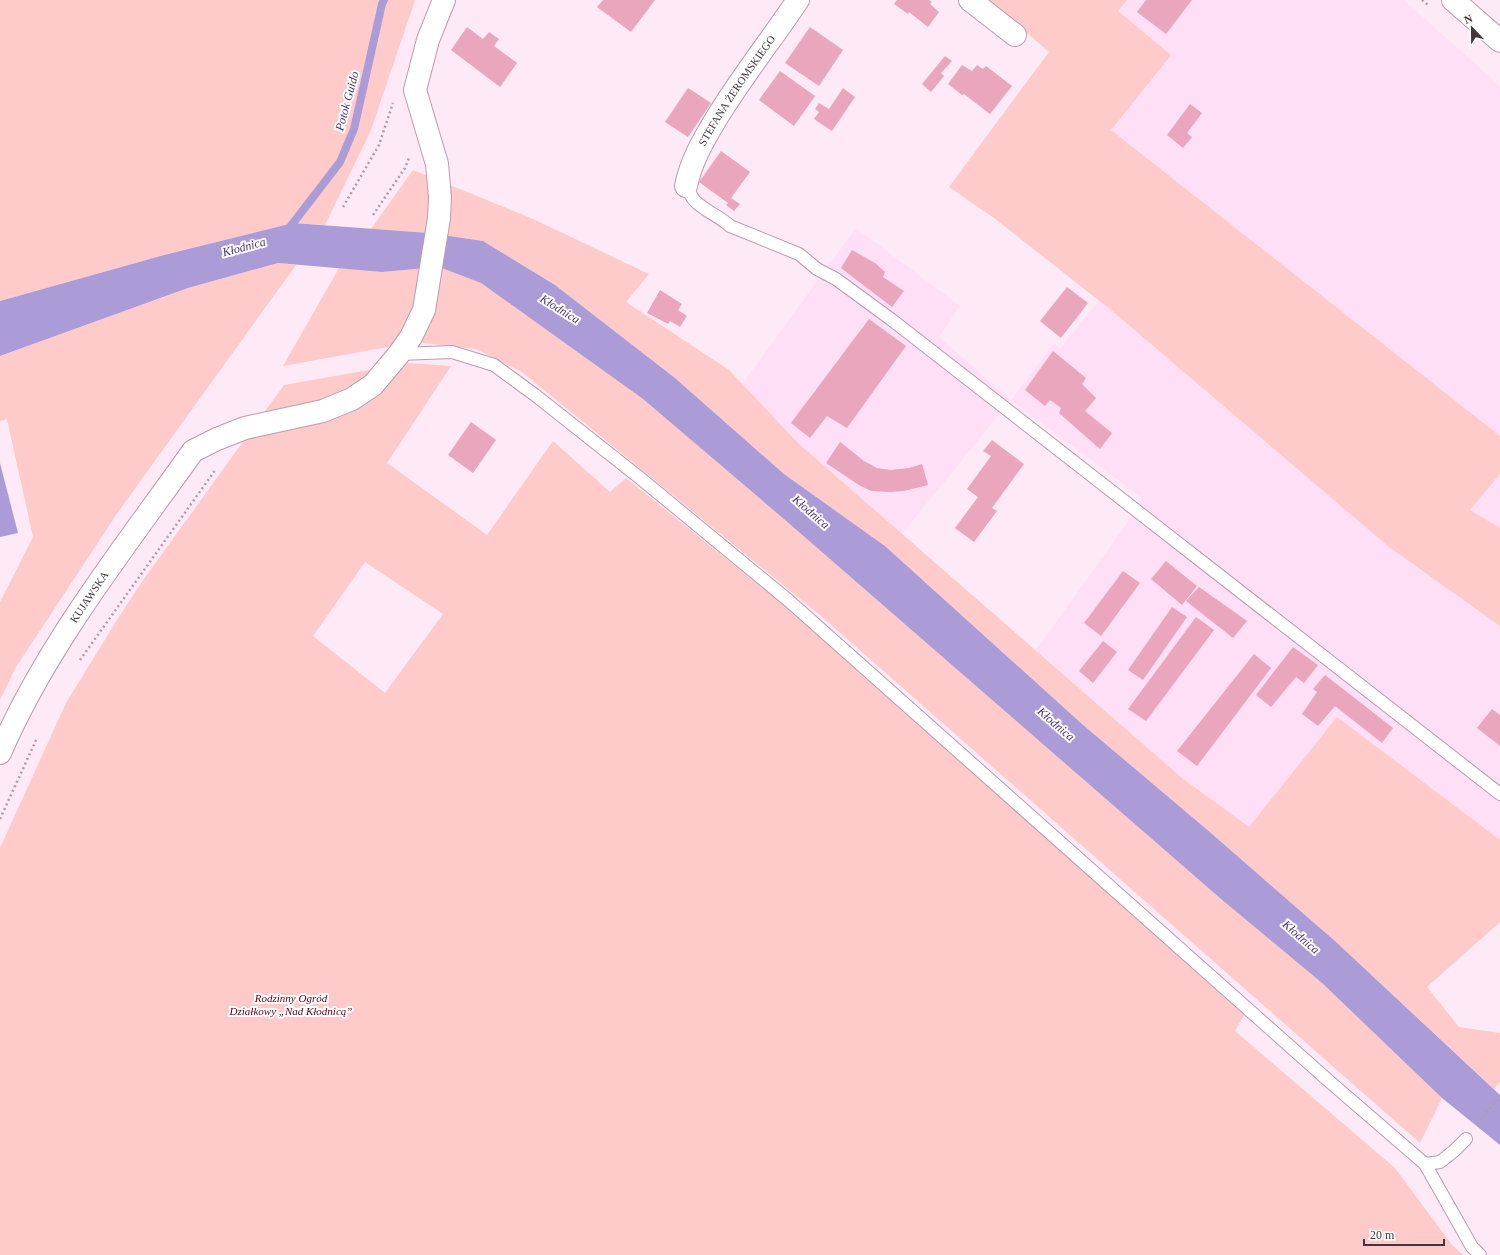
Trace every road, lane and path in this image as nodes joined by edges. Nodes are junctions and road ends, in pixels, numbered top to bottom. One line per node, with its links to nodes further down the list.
1 (444, 0): 10 (street)
2 (798, 0): 8 (street, STEFANA ŻEROMSKIEGO)
3 (970, 0): 5 (street)
4 (1453, 0): 6 (street)
5 (1015, 35)
6 (1500, 41)
7 (393, 100): 9 (path)
8 (686, 186): 15 (lane)
9 (343, 207)
10 (399, 354): 14 (street, KUJAWSKA); 19 (lane)
11 (218, 466): 12 (path)
12 (78, 664)
13 (39, 733): 16 (path)
14 (0, 753)
15 (1500, 794)
16 (0, 819)
17 (1500, 1096): 18 (path)
18 (1466, 1139): 19 (lane)
19 (1425, 1164): 20 (lane)
20 (1480, 1255)

